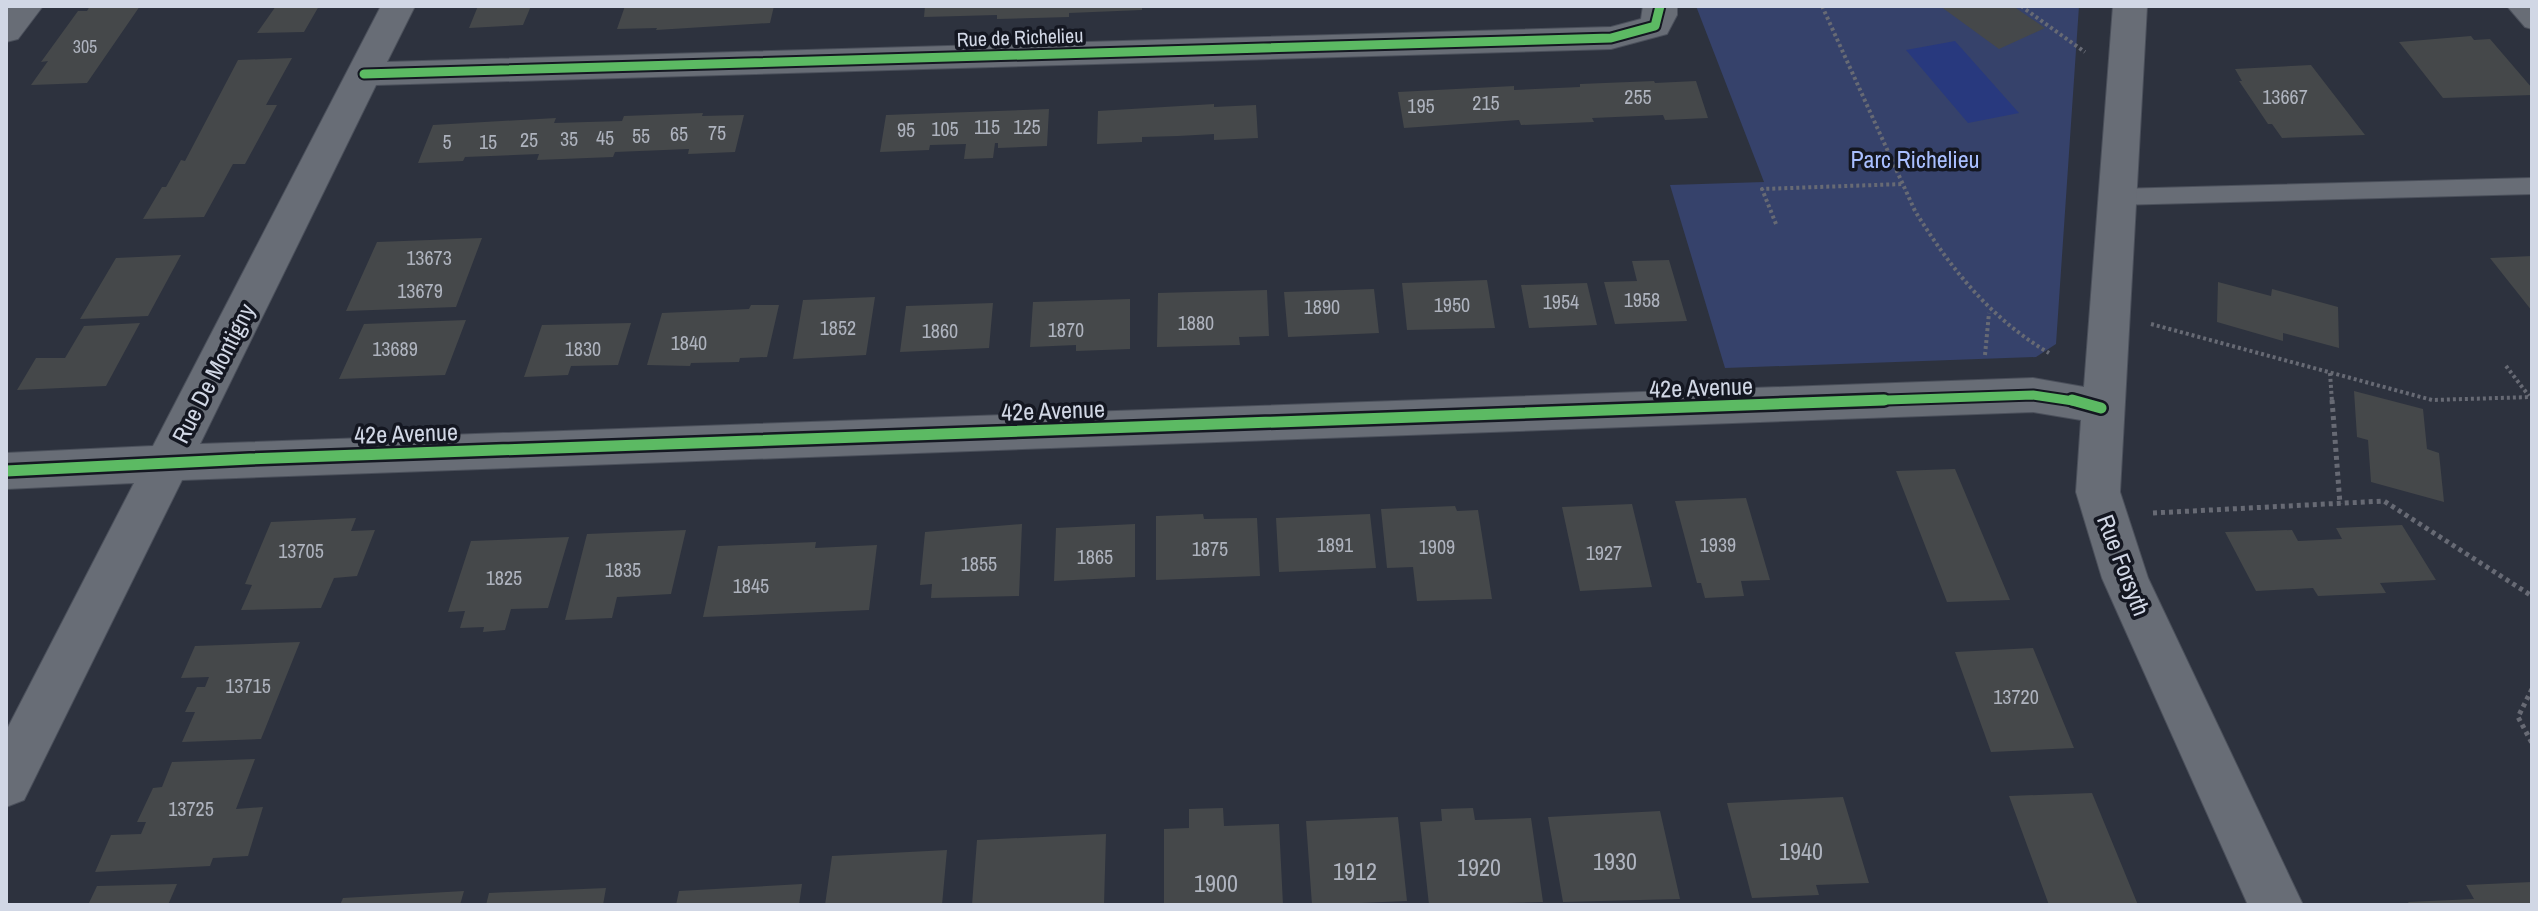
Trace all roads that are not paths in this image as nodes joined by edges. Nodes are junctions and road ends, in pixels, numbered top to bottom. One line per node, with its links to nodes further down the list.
1 (26, 6): 7 (street)
2 (398, 6): 8 (street, Rue De Montigny)
3 (1660, 6): 8 (street, Rue de Richelieu)
4 (2130, 6): 10 (street, Rue Forsyth)
5 (2517, 6): 6 (lane)
6 (2532, 23)
7 (6, 31)
8 (364, 74): 12 (street, Rue De Montigny)
9 (2532, 186): 10 (lane)
10 (2116, 197): 11 (street, Rue Forsyth)
11 (2102, 395): 12 (street, 42e Avenue); 15 (street, Rue Forsyth)
12 (167, 463): 13 (street, 42e Avenue); 14 (street, Rue De Montigny)
13 (6, 471)
14 (6, 783)
15 (2276, 905)

